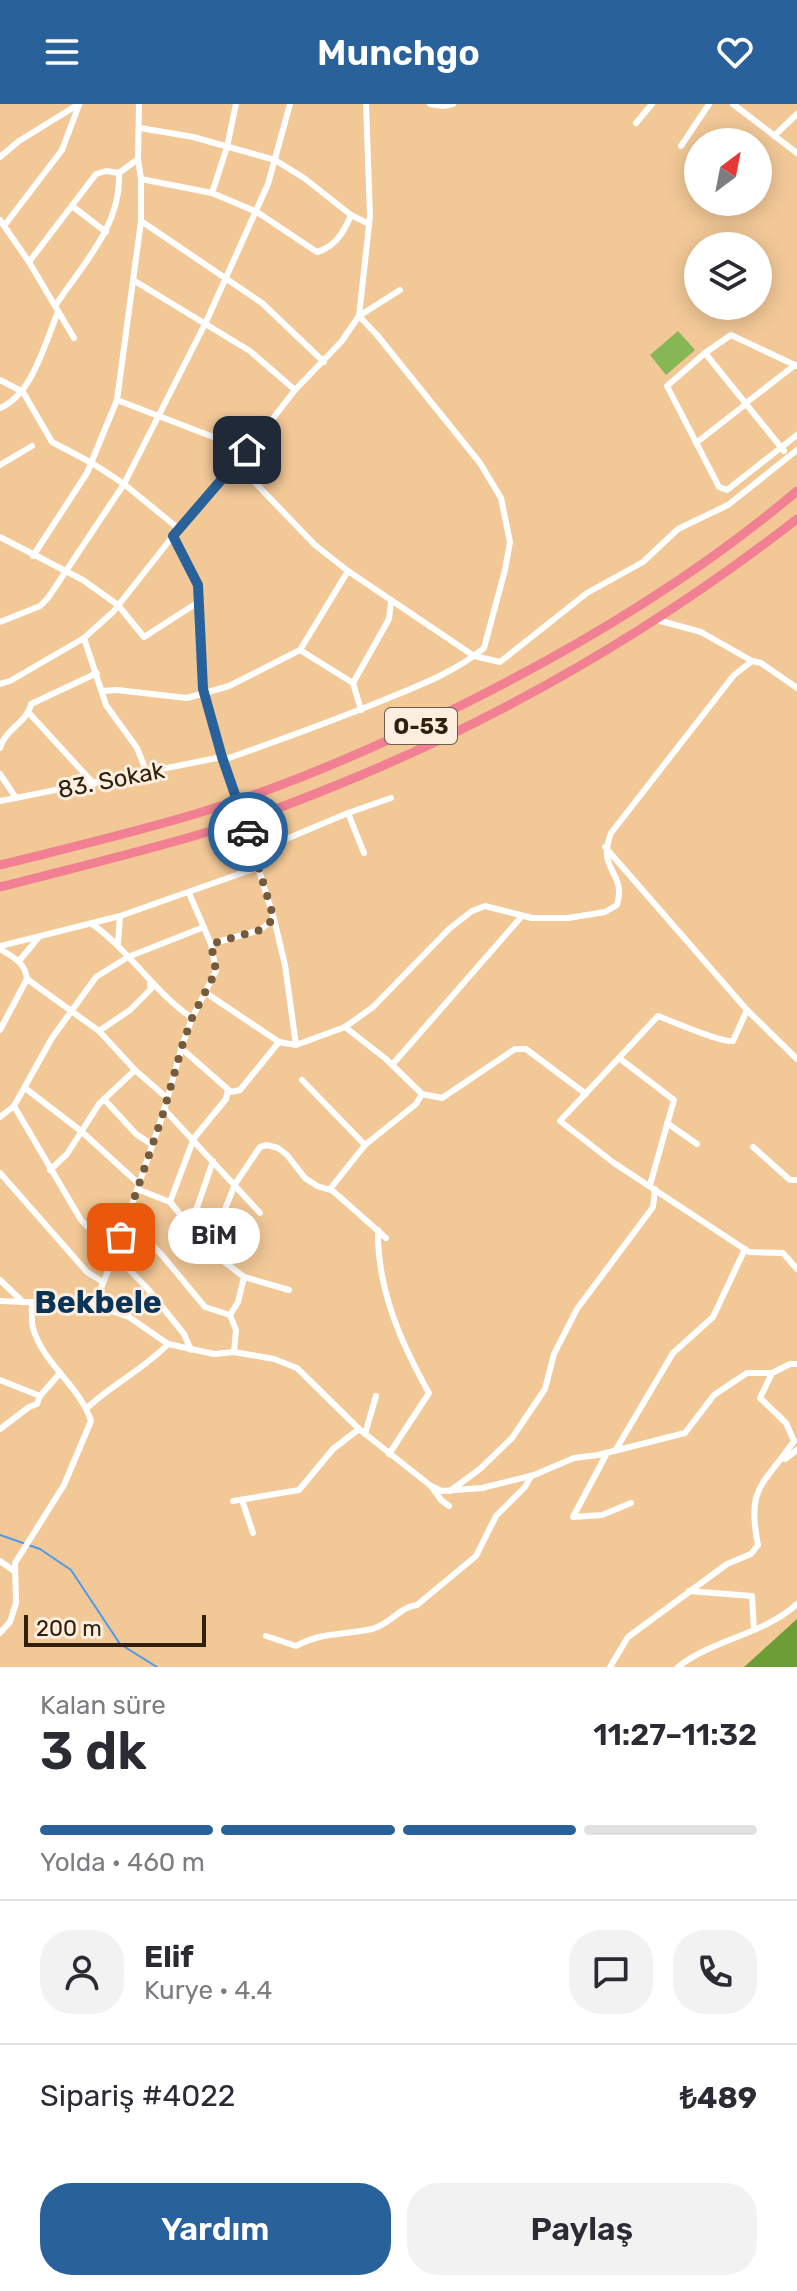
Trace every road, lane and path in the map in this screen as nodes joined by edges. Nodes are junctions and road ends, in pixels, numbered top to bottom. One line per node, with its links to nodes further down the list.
1 (79, 104): 18 (street); 28 (street)
2 (139, 104): 13 (street)
3 (236, 104): 16 (street)
4 (290, 104): 20 (street)
5 (366, 104): 29 (street)
6 (430, 104): 7 (street)
7 (453, 104)
8 (652, 104): 12 (street)
9 (709, 104): 15 (street)
10 (733, 104): 14 (street)
11 (797, 114): 14 (street)
12 (636, 123)
13 (140, 128): 16 (street); 19 (street)
14 (774, 136): 17 (street)
15 (681, 146)
16 (227, 147): 20 (street); 23 (street)
17 (797, 153)
18 (0, 157)
19 (138, 159): 21 (street); 22 (street)
20 (275, 160): 25 (street); 26 (street)
21 (119, 173): 24 (street); 30 (street)
22 (141, 179): 23 (street); 27 (street)
23 (212, 193): 25 (street)
24 (72, 206): 30 (street); 31 (street)
25 (257, 212): 26 (street); 32 (street)
26 (351, 215): 29 (street)
27 (141, 221): 32 (street); 33 (street)
28 (2, 223): 31 (street)
29 (369, 224): 36 (street)
30 (106, 232): 35 (street)
31 (29, 262): 35 (street)
32 (227, 277): 37 (street); 40 (street)
33 (133, 280): 37 (street); 45 (street)
34 (400, 290): 36 (street)
35 (56, 309): 38 (street); 44 (street)
36 (359, 316): 40 (street); 75 (street)
37 (206, 322): 43 (street); 48 (street)
38 (74, 338)
39 (705, 353): 41 (street); 46 (street); 50 (street)
40 (324, 362): 43 (street)
41 (796, 365): 46 (street)
42 (0, 380): 44 (street)
43 (295, 390): 53 (street)
44 (23, 392): 47 (street); 56 (street)
45 (117, 400): 48 (street); 56 (street)
46 (746, 404): 50 (street); 52 (street)
47 (0, 408)
48 (159, 415): 53 (street); 59 (street)
49 (797, 435): 52 (street)
50 (696, 443): 52 (street)
51 (32, 446): 58 (street)
52 (782, 448): 55 (street)
53 (247, 450): 57 (street)
54 (797, 450): 55 (street)
55 (789, 457): 75 (street)
56 (92, 463): 59 (street); 65 (street)
57 (236, 463): 62 (street); 66 (street)
58 (0, 465)
59 (124, 484): 62 (street); 67 (street)
60 (797, 491): 97 (highway, O-53)
61 (797, 519): 71 (highway, O-53)
62 (179, 529): 63 (street)
63 (173, 536): 68 (street); 70 (street)
64 (1, 539): 65 (street)
65 (33, 556): 67 (street)
66 (348, 571): 69 (street); 74 (street)
67 (65, 572): 70 (street); 72 (street)
68 (200, 601): 70 (street); 82 (street)
69 (391, 602): 75 (street); 78 (street)
70 (118, 605): 73 (street)
71 (657, 620): 76 (street); 99 (highway, O-53)
72 (0, 622)
73 (84, 638): 77 (street); 79 (street)
74 (300, 650): 78 (street); 82 (street)
75 (474, 656): 83 (street, 83. Sokak)
76 (752, 661): 80 (street); 94 (street)
77 (97, 673): 81 (street); 84 (street)
78 (353, 683): 83 (street)
79 (0, 684)
80 (797, 688)
81 (102, 691): 82 (street); 87 (street)
82 (204, 694): 86 (street)
83 (361, 710): 86 (street, 83. Sokak)
84 (29, 713): 85 (street); 89 (street)
85 (0, 748)
86 (222, 759): 87 (street, 83. Sokak); 95 (street)
87 (147, 773): 89 (street, 83. Sokak)
88 (0, 774): 90 (street)
89 (95, 784): 90 (street, 83. Sokak)
90 (16, 798): 92 (street, 83. Sokak)
91 (391, 798): 93 (street)
92 (0, 801)
93 (348, 813): 95 (street); 96 (street)
94 (605, 847): 102 (street); 116 (street)
95 (255, 852): 98 (street)
96 (364, 853)
97 (0, 865)
98 (259, 867): 100 (street); 103 (street)
99 (0, 887)
100 (189, 893): 101 (street); 105 (street)
101 (120, 916): 104 (street); 107 (street)
102 (522, 916): 119 (street); 127 (street)
103 (274, 919): 108 (street); 123 (street)
104 (92, 924): 106 (street); 107 (street)
105 (204, 927): 108 (street); 110 (street)
106 (39, 937): 109 (street); 111 (street)
107 (118, 943): 110 (street)
108 (211, 944): 114 (street)
109 (0, 948): 111 (street)
110 (128, 957): 113 (street); 115 (street)
111 (20, 960): 112 (street)
112 (27, 979): 115 (street); 117 (street)
113 (150, 982): 118 (street); 121 (street)
114 (206, 993): 118 (street); 122 (street)
115 (74, 1010): 121 (street); 130 (street)
116 (747, 1010): 125 (street); 126 (street)
117 (3, 1017): 120 (street)
118 (192, 1018): 124 (street)
119 (345, 1027): 123 (street); 127 (street)
120 (0, 1030)
121 (99, 1031): 128 (street)
122 (279, 1042): 123 (street); 131 (street)
123 (296, 1045)
124 (181, 1048): 131 (street); 134 (street)
125 (796, 1057)
126 (619, 1058): 133 (street); 139 (street)
127 (392, 1065): 132 (street)
128 (135, 1070): 134 (street); 135 (street)
129 (302, 1080): 144 (street)
130 (25, 1088): 136 (street); 140 (street)
131 (228, 1090): 141 (street)
132 (422, 1094): 133 (street); 144 (street)
133 (586, 1094): 152 (street)
134 (167, 1098): 137 (street)
135 (104, 1099): 140 (street); 142 (street)
136 (14, 1106): 138 (street); 147 (street)
137 (164, 1109): 141 (street); 142 (street)
138 (1, 1114)
139 (667, 1123): 143 (street); 152 (street)
140 (81, 1131): 147 (street); 151 (street)
141 (194, 1138): 146 (street); 154 (street)
142 (151, 1144): 151 (street)
143 (697, 1144)
144 (365, 1145): 153 (street)
145 (753, 1147): 149 (street)
146 (213, 1161): 150 (street); 157 (street)
147 (50, 1170): 162 (street)
148 (0, 1173): 166 (street)
149 (797, 1180)
150 (235, 1184): 153 (street); 155 (street); 161 (street)
151 (138, 1186): 154 (street); 156 (street)
152 (652, 1187): 160 (street); 191 (street)
153 (330, 1189): 158 (street)
154 (170, 1202): 157 (street)
155 (260, 1213)
156 (126, 1220): 162 (street); 172 (street)
157 (190, 1228): 161 (street)
158 (378, 1230): 159 (street); 187 (street)
159 (386, 1238)
160 (745, 1249): 163 (street); 186 (street)
161 (209, 1250): 164 (street)
162 (115, 1254): 166 (street); 174 (street)
163 (797, 1269)
164 (244, 1277): 167 (street); 172 (street)
165 (0, 1280): 169 (street)
166 (103, 1282): 171 (street)
167 (289, 1290)
168 (0, 1301): 169 (street)
169 (23, 1302): 170 (street)
170 (32, 1302): 171 (street); 177 (street)
171 (94, 1305): 173 (street)
172 (230, 1315): 175 (street)
173 (168, 1344): 174 (street); 182 (street)
174 (191, 1350): 175 (street)
175 (234, 1352): 184 (street)
176 (797, 1364): 178 (street)
177 (60, 1373): 180 (street); 182 (street)
178 (772, 1373): 186 (street); 188 (street)
179 (0, 1380): 180 (street)
180 (40, 1396): 183 (street)
181 (376, 1396): 184 (street)
182 (87, 1408): 198 (street)
183 (0, 1429)
184 (362, 1432): 187 (street); 192 (street)
185 (797, 1450): 188 (street)
186 (611, 1452): 189 (street); 194 (street)
187 (389, 1454): 190 (street)
188 (779, 1464): 199 (street)
189 (531, 1476): 191 (street); 203 (street)
190 (431, 1486): 191 (street); 195 (street)
191 (450, 1491)
192 (242, 1500): 193 (street); 196 (street)
193 (233, 1501)
194 (631, 1503)
195 (449, 1506)
196 (253, 1533)
197 (0, 1561): 198 (street)
198 (14, 1567): 202 (street)
199 (689, 1591): 201 (street); 204 (street)
200 (797, 1604): 201 (street)
201 (754, 1630): 205 (street)
202 (0, 1633)
203 (266, 1636)
204 (610, 1667)
205 (678, 1667)

